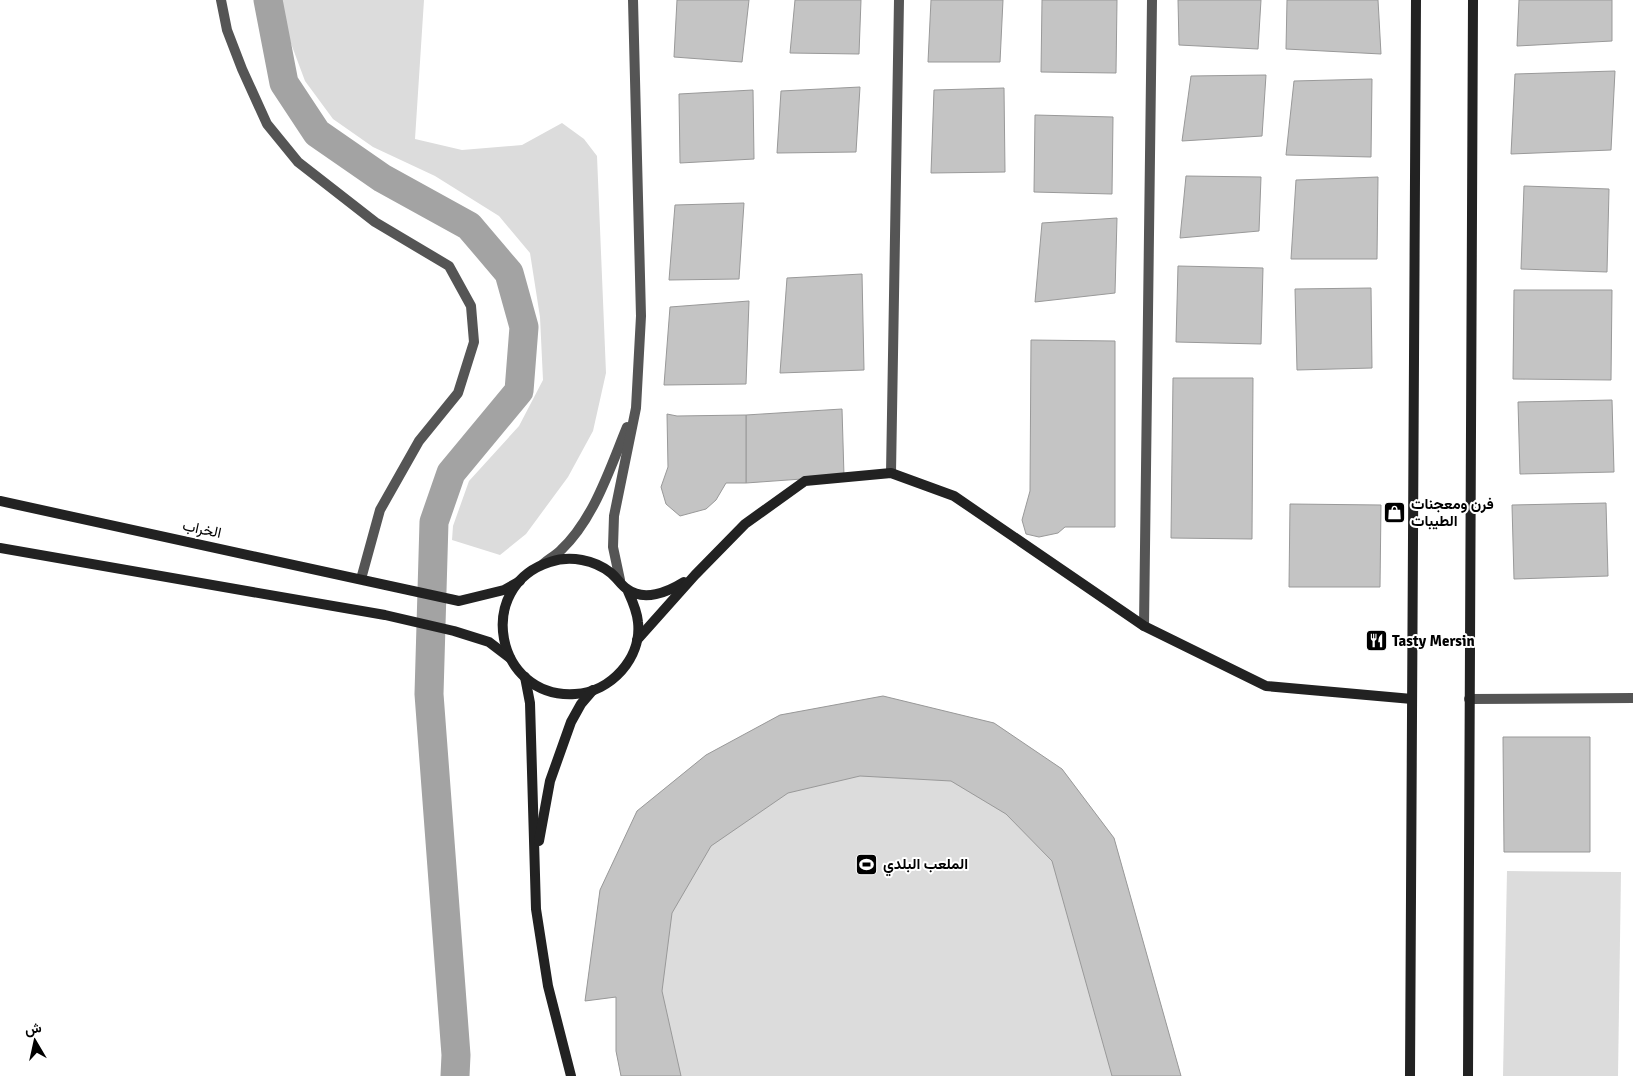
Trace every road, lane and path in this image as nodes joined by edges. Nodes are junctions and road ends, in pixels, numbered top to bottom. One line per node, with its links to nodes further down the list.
1 (221, 0): 13 (street)
2 (633, 0): 7 (street)
3 (899, 0): 8 (street)
4 (1152, 0): 17 (street)
5 (1416, 0): 23 (main road)
6 (1473, 0): 24 (main road)
7 (636, 408): 11 (street); 14 (street)
8 (891, 473): 12 (main road); 17 (main road)
9 (0, 501): 13 (main road, الخراب)
10 (0, 548): 19 (main road)
11 (539, 566): 14 (main road); 15 (main road)
12 (695, 575): 16 (main road); 18 (main road)
13 (361, 579): 15 (main road, الخراب)
14 (620, 580): 16 (main road)
15 (520, 581): 19 (main road)
16 (627, 589): 18 (main road)
17 (1144, 626): 23 (main road)
18 (637, 640): 21 (main road)
19 (510, 658): 20 (main road)
20 (525, 677): 21 (main road); 25 (main road)
21 (593, 690): 25 (main road)
22 (1633, 698): 24 (street)
23 (1412, 699): 27 (main road)
24 (1470, 699): 28 (main road)
25 (535, 859): 26 (main road)
26 (571, 1076)
27 (1410, 1076)
28 (1468, 1076)

